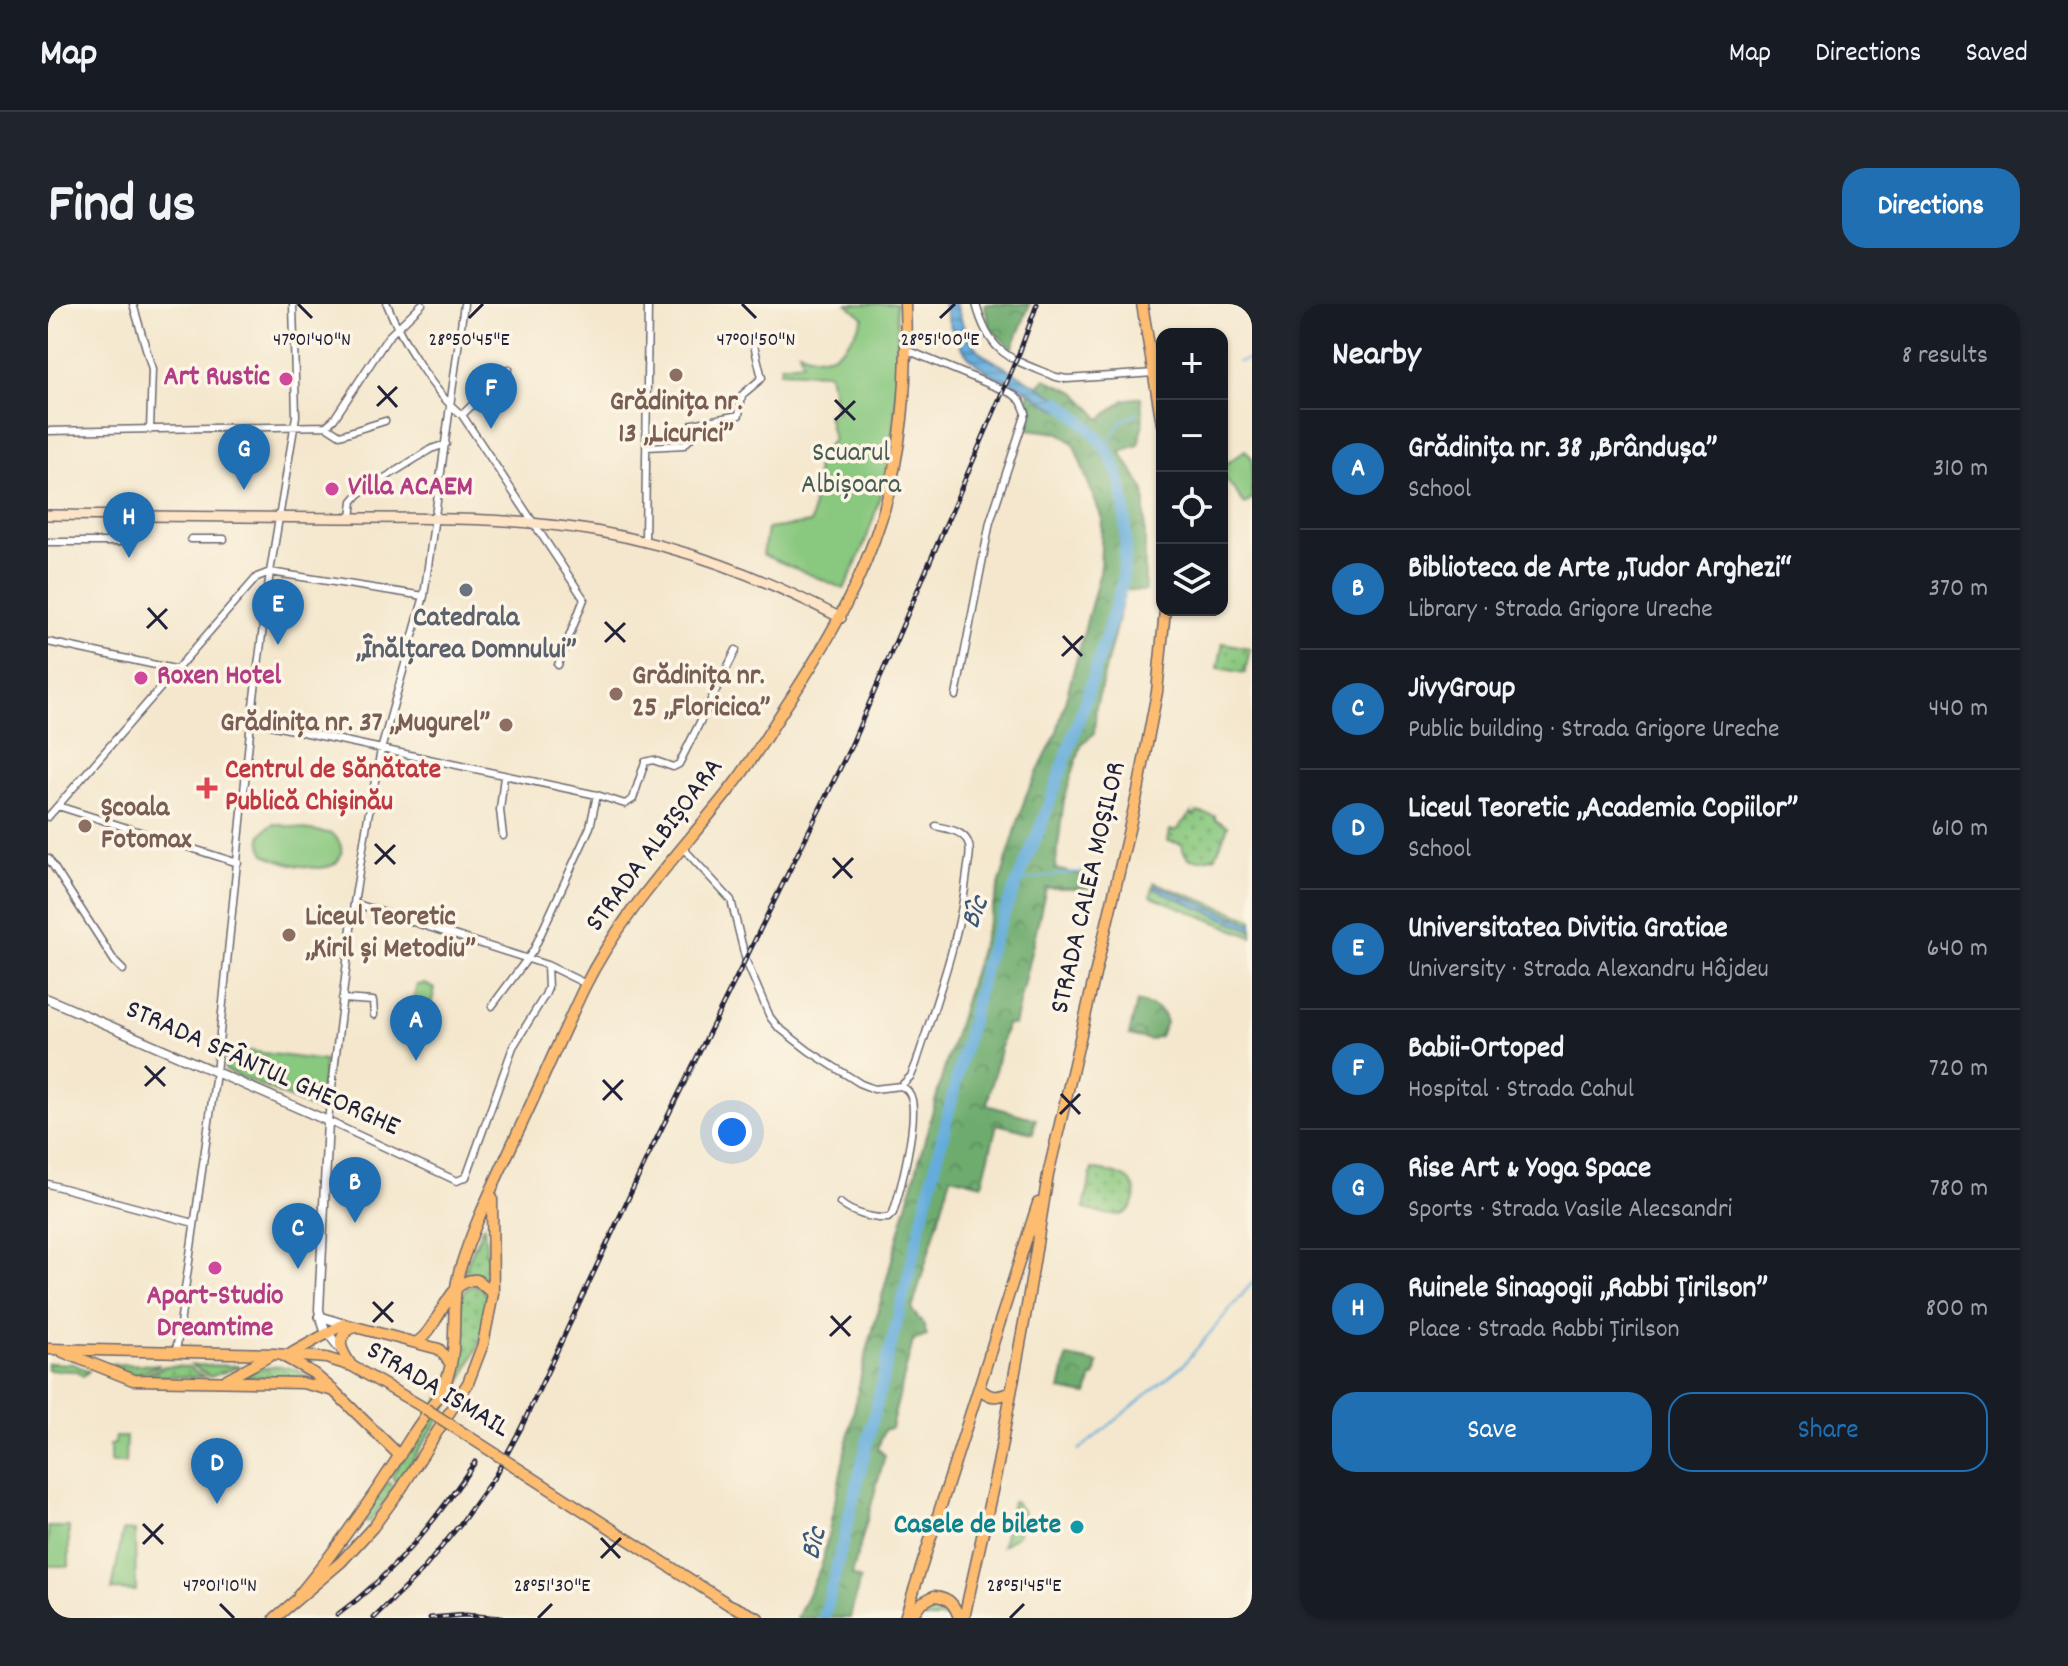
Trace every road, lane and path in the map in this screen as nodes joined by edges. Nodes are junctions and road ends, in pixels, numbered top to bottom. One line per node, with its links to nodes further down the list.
1 (133, 304): 22 (street)
2 (293, 304): 21 (street)
3 (387, 304): 10 (street)
4 (422, 304): 10 (street)
5 (464, 304): 16 (street)
6 (648, 304): 25 (street)
7 (905, 304): 12 (main road, STRADA ALBIȘOARA)
8 (976, 304): 14 (street)
9 (1142, 304): 14 (main road)
10 (397, 327): 16 (street); 19 (street)
11 (753, 341): 25 (street)
12 (907, 350): 40 (main road, STRADA ALBIȘOARA); 45 (street)
13 (509, 369): 17 (street)
14 (1154, 373): 15 (main road)
15 (1158, 400)
16 (450, 406): 17 (street); 24 (street)
17 (462, 415): 31 (street)
18 (385, 421): 19 (street)
19 (326, 426): 21 (street)
20 (228, 429): 21 (street); 22 (street); 26 (street)
21 (295, 429): 28 (street)
22 (150, 430): 23 (street)
23 (48, 431)
24 (446, 444): 29 (street); 30 (street)
25 (647, 447): 36 (street)
26 (229, 464)
27 (48, 515): 28 (main road)
28 (279, 518): 29 (main road); 37 (street)
29 (351, 518): 30 (main road)
30 (435, 519): 31 (main road); 38 (street)
31 (535, 523): 36 (main road); 43 (street)
32 (191, 539): 33 (street)
33 (224, 539)
34 (48, 542): 35 (street)
35 (119, 542)
36 (645, 542): 40 (main road)
37 (270, 572): 38 (street); 44 (street); 46 (street)
38 (424, 596): 47 (street)
39 (1164, 616): 69 (main road, STRADA CALEA MOȘILOR)
40 (841, 618): 54 (main road, STRADA ALBIȘOARA)
41 (48, 642): 44 (street)
42 (736, 650): 49 (street)
43 (558, 665)
44 (179, 670): 50 (street)
45 (956, 696)
46 (251, 721): 47 (street); 56 (street)
47 (381, 750): 48 (street); 57 (street)
48 (504, 776): 49 (street); 53 (street)
49 (597, 795): 58 (street)
50 (58, 806): 51 (street); 56 (street)
51 (48, 817)
52 (936, 826): 67 (street)
53 (503, 836)
54 (683, 848): 61 (main road, STRADA ALBIȘOARA); 67 (street)
55 (48, 858): 60 (street)
56 (238, 863): 66 (street)
57 (354, 903): 58 (street); 63 (street)
58 (527, 959): 59 (street); 64 (street)
59 (547, 965): 61 (street); 68 (street, STRADA SFÂNTUL GHEORGHE)
60 (123, 970)
61 (586, 984): 71 (main road, STRADA ALBIȘOARA)
62 (48, 999): 66 (street, STRADA SFÂNTUL GHEORGHE)
63 (342, 999): 65 (street); 68 (street)
64 (492, 1006)
65 (374, 1015)
66 (216, 1073): 68 (street, STRADA SFÂNTUL GHEORGHE); 73 (street)
67 (901, 1086): 72 (street)
68 (328, 1121): 76 (street)
69 (1048, 1175): 86 (main road, STRADA CALEA MOȘILOR); 88 (main road, STRADA CALEA MOȘILOR)
70 (48, 1184): 73 (street)
71 (492, 1191): 74 (main road, STRADA ALBIȘOARA); 75 (main road, STRADA ALBIȘOARA)
72 (840, 1203)
73 (194, 1223): 81 (street)
74 (455, 1288): 75 (main road); 79 (main road); 84 (main road, STRADA ALBIȘOARA)
75 (493, 1294): 91 (main road, STRADA ALBIȘOARA)
76 (319, 1316): 77 (street); 78 (street)
77 (349, 1326): 78 (main road); 79 (main road); 83 (main road)
78 (326, 1332): 82 (main road); 83 (street)
79 (417, 1342): 84 (main road)
80 (52, 1349): 81 (main road, STRADA ISMAIL); 85 (main road)
81 (176, 1352): 82 (main road, STRADA ISMAIL)
82 (281, 1354): 83 (main road, STRADA ISMAIL); 85 (main road); 87 (main road)
83 (340, 1356): 87 (main road); 93 (main road, STRADA ISMAIL, bridge)
84 (451, 1364): 89 (main road, STRADA ALBIȘOARA)
85 (221, 1381): 87 (main road)
86 (979, 1387): 88 (main road); 97 (main road, STRADA CALEA MOȘILOR)
87 (334, 1391): 89 (main road)
88 (1011, 1392): 98 (main road, STRADA CALEA MOȘILOR)
89 (400, 1456): 90 (main road, STRADA ALBIȘOARA)
90 (358, 1518): 91 (main road); 92 (main road, STRADA ALBIȘOARA)
91 (373, 1527): 92 (main road, STRADA ALBIȘOARA)
92 (299, 1595): 94 (main road, STRADA ALBIȘOARA)
93 (728, 1604): 95 (main road); 96 (main road, STRADA ISMAIL)
94 (275, 1618)
95 (741, 1618)
96 (758, 1618)
97 (908, 1618): 98 (main road)
98 (962, 1618)

